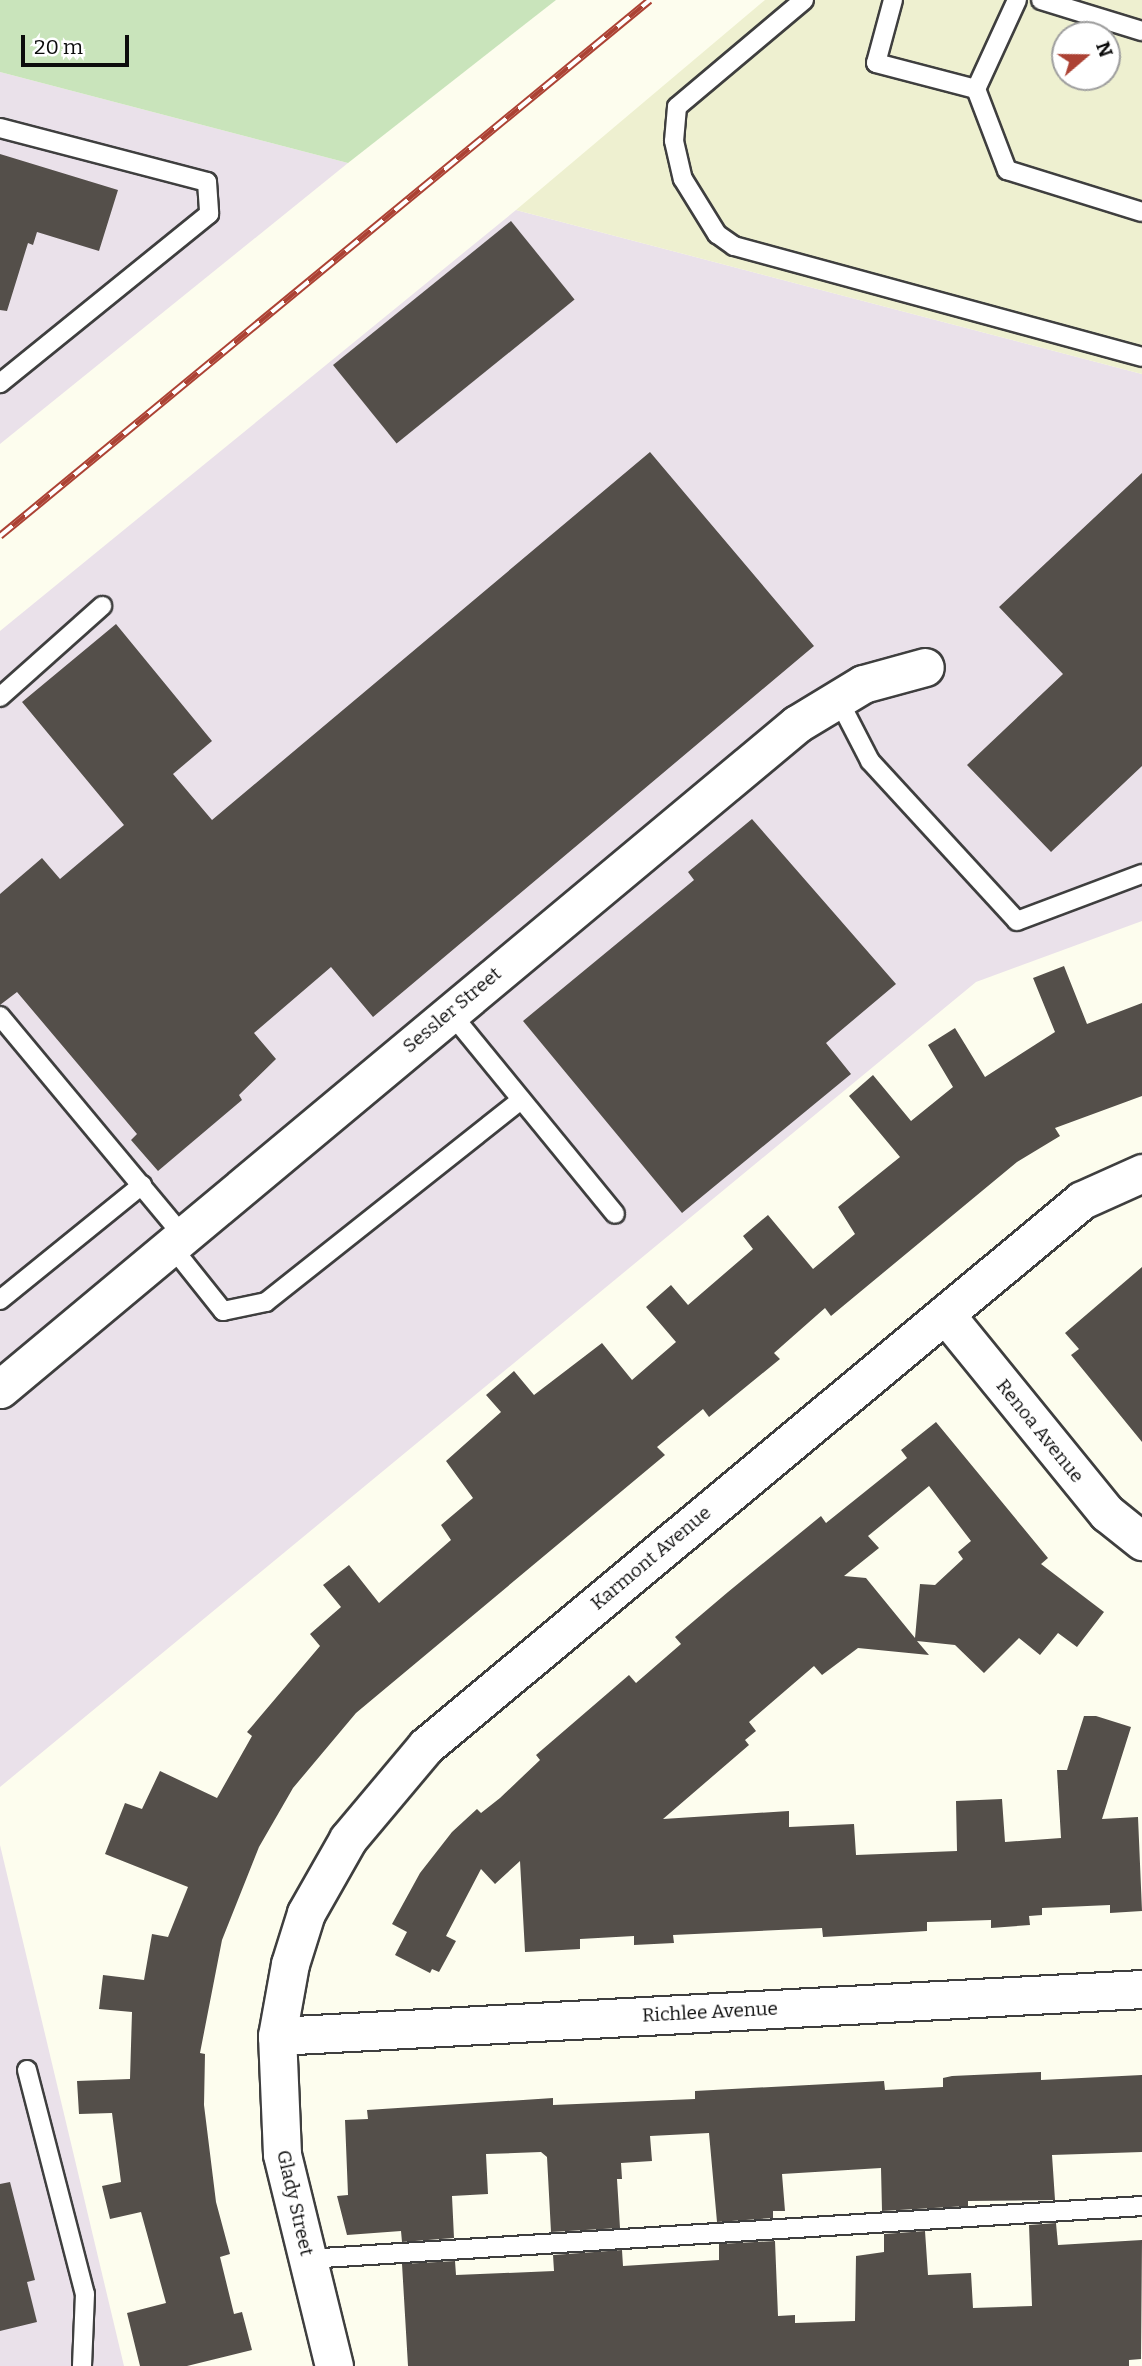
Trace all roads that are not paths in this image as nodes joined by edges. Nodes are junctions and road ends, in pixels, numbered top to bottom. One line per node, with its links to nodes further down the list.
1 (804, 0): 9 (lane)
2 (894, 0): 6 (lane)
3 (1017, 0): 6 (lane)
4 (1041, 0): 5 (lane)
5 (1142, 32)
6 (976, 89): 8 (lane)
7 (0, 128): 10 (lane)
8 (1142, 212)
9 (1142, 357)
10 (0, 383)
11 (102, 606): 13 (lane)
12 (925, 667): 14 (street, Sessler Street)
13 (0, 697)
14 (837, 697): 15 (lane); 16 (street, Sessler Street)
15 (1142, 873)
16 (449, 1011): 18 (lane); 22 (street, Sessler Street)
17 (0, 1016): 20 (lane)
18 (520, 1101): 21 (lane); 22 (lane)
19 (1142, 1172): 24 (street, Karmont Avenue)
20 (142, 1185): 22 (lane); 23 (lane)
21 (615, 1214)
22 (183, 1253): 25 (street, Sessler Street)
23 (0, 1300)
24 (944, 1314): 26 (street, Renoa Avenue); 28 (street, Karmont Avenue)
25 (0, 1389)
26 (1142, 1541)
27 (1142, 1989): 28 (street, Richlee Avenue)
28 (277, 2036): 31 (street, Glady Street)
29 (27, 2070): 32 (lane)
30 (1142, 2206): 31 (lane)
31 (307, 2259): 33 (street, Glady Street)
32 (82, 2366)
33 (334, 2366)

